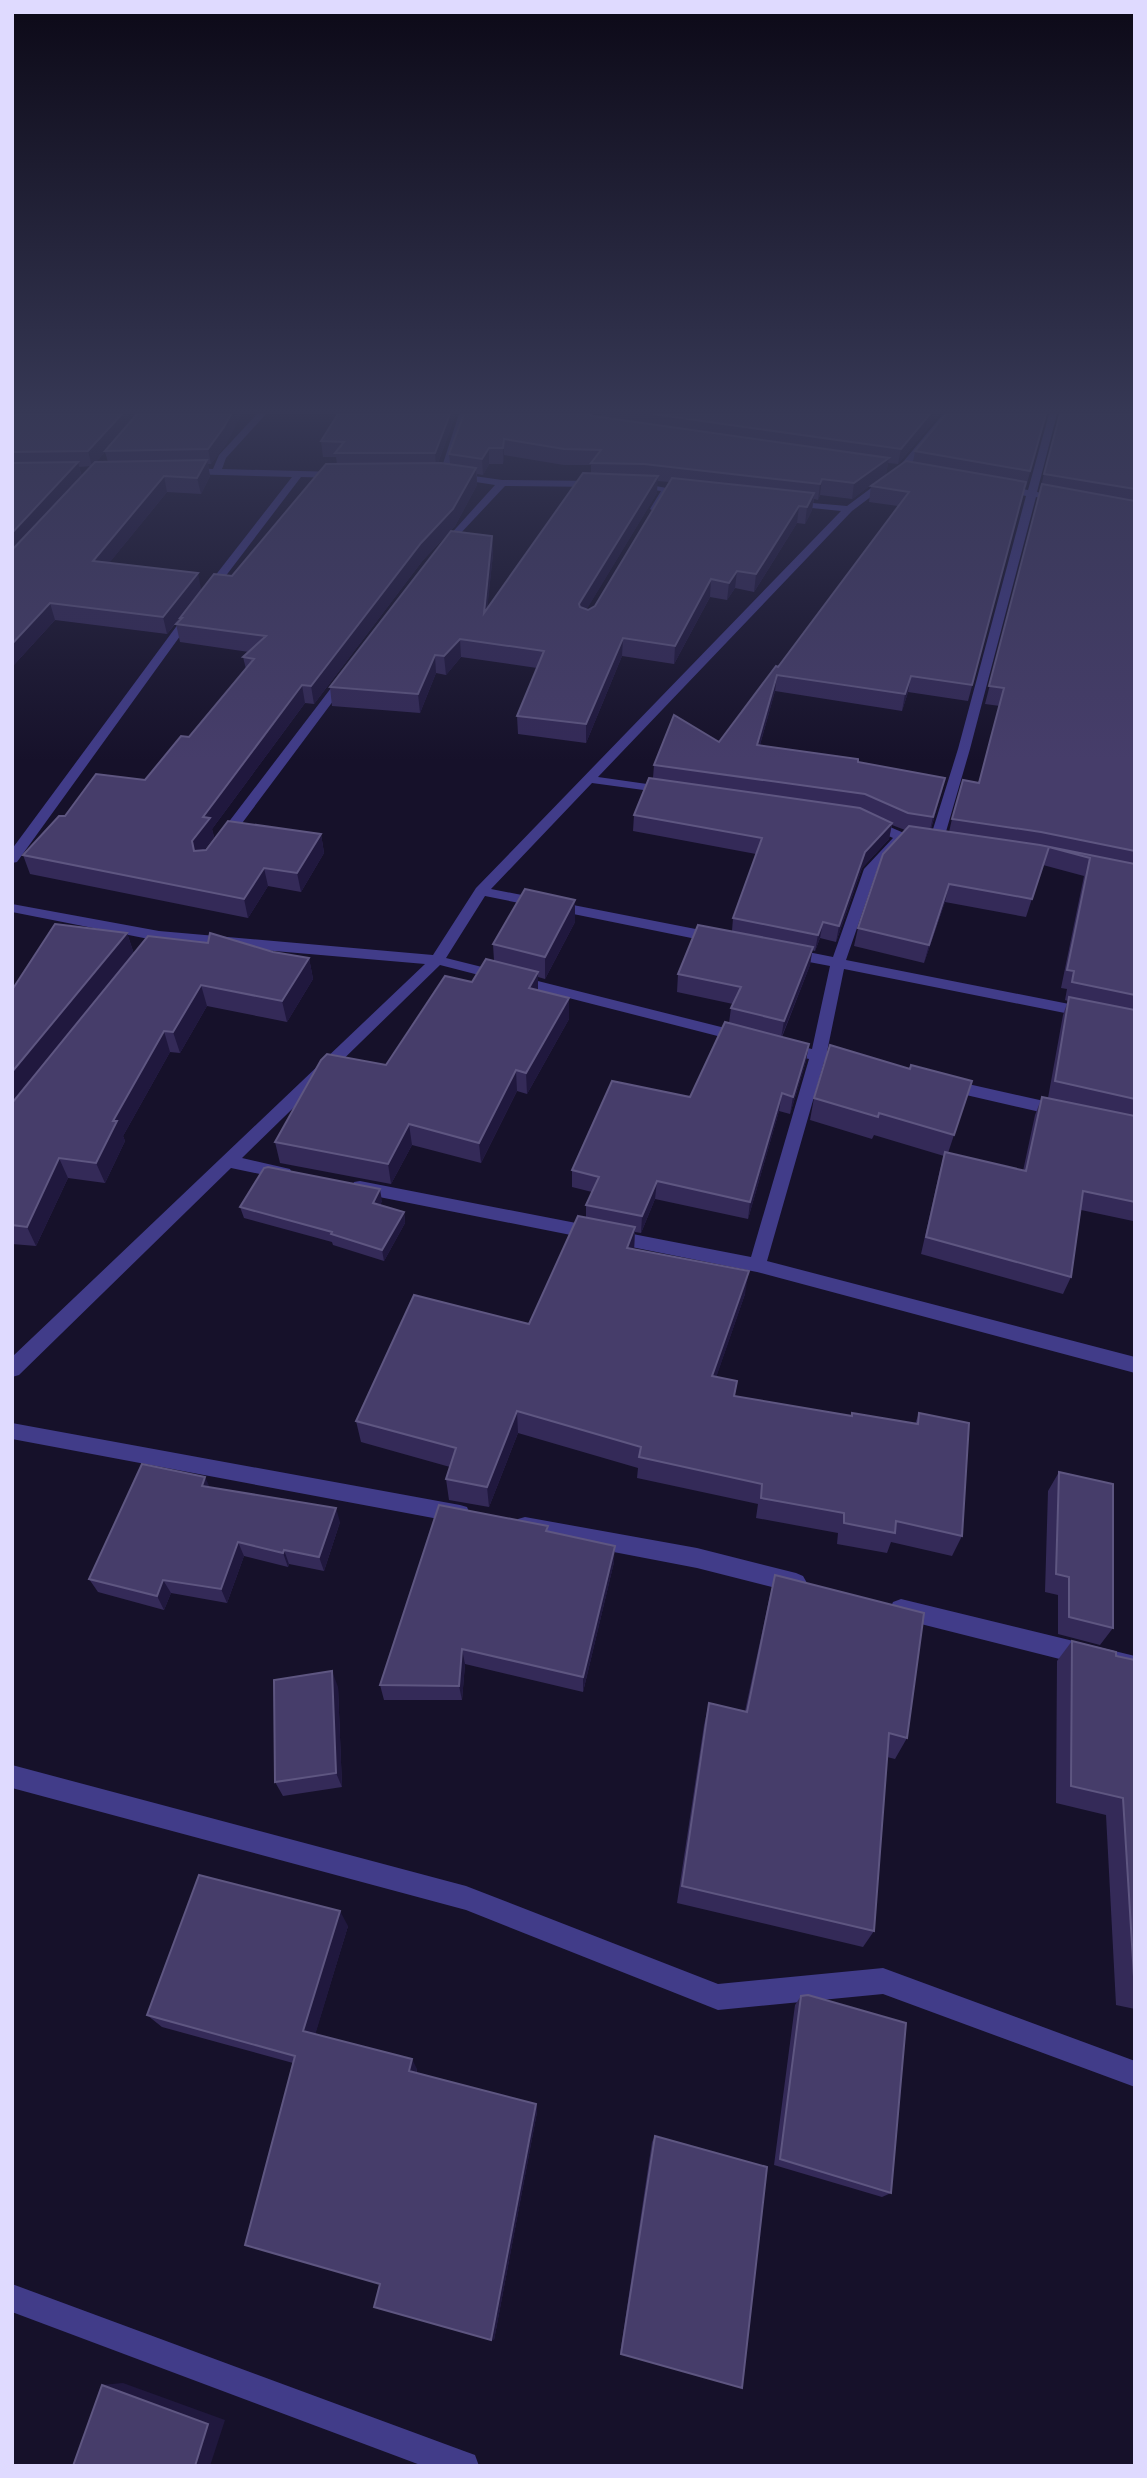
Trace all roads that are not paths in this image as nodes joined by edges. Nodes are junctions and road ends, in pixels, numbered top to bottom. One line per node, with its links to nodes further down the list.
1 (256, 530): 12 (street)
2 (461, 530): 5 (street)
3 (829, 530): 7 (street)
4 (1022, 530): 10 (street)
5 (439, 554)
6 (354, 664): 11 (street)
7 (589, 779): 8 (street); 13 (street)
8 (684, 793)
9 (861, 818): 10 (street)
10 (901, 837): 18 (street)
11 (212, 853)
12 (12, 859)
13 (481, 891): 15 (street); 17 (street)
14 (12, 908): 17 (street)
15 (733, 942)
16 (772, 950): 18 (street)
17 (437, 960): 20 (street); 24 (street)
18 (838, 963): 19 (street); 20 (street)
19 (1135, 1022)
20 (818, 1056): 21 (street); 27 (street)
21 (871, 1068)
22 (937, 1083): 23 (street)
23 (1082, 1115)
24 (226, 1161): 25 (street); 29 (street)
25 (307, 1177)
26 (348, 1185): 27 (street)
27 (757, 1265): 28 (street)
28 (1135, 1365)
29 (12, 1369)
30 (12, 1431): 31 (street)
31 (478, 1517)
32 (505, 1522): 33 (street)
33 (816, 1588)
34 (883, 1604): 35 (street)
35 (1135, 1667)
36 (12, 1776): 37 (street)
37 (1135, 2074)
38 (12, 2298): 39 (street)
39 (464, 2466)

